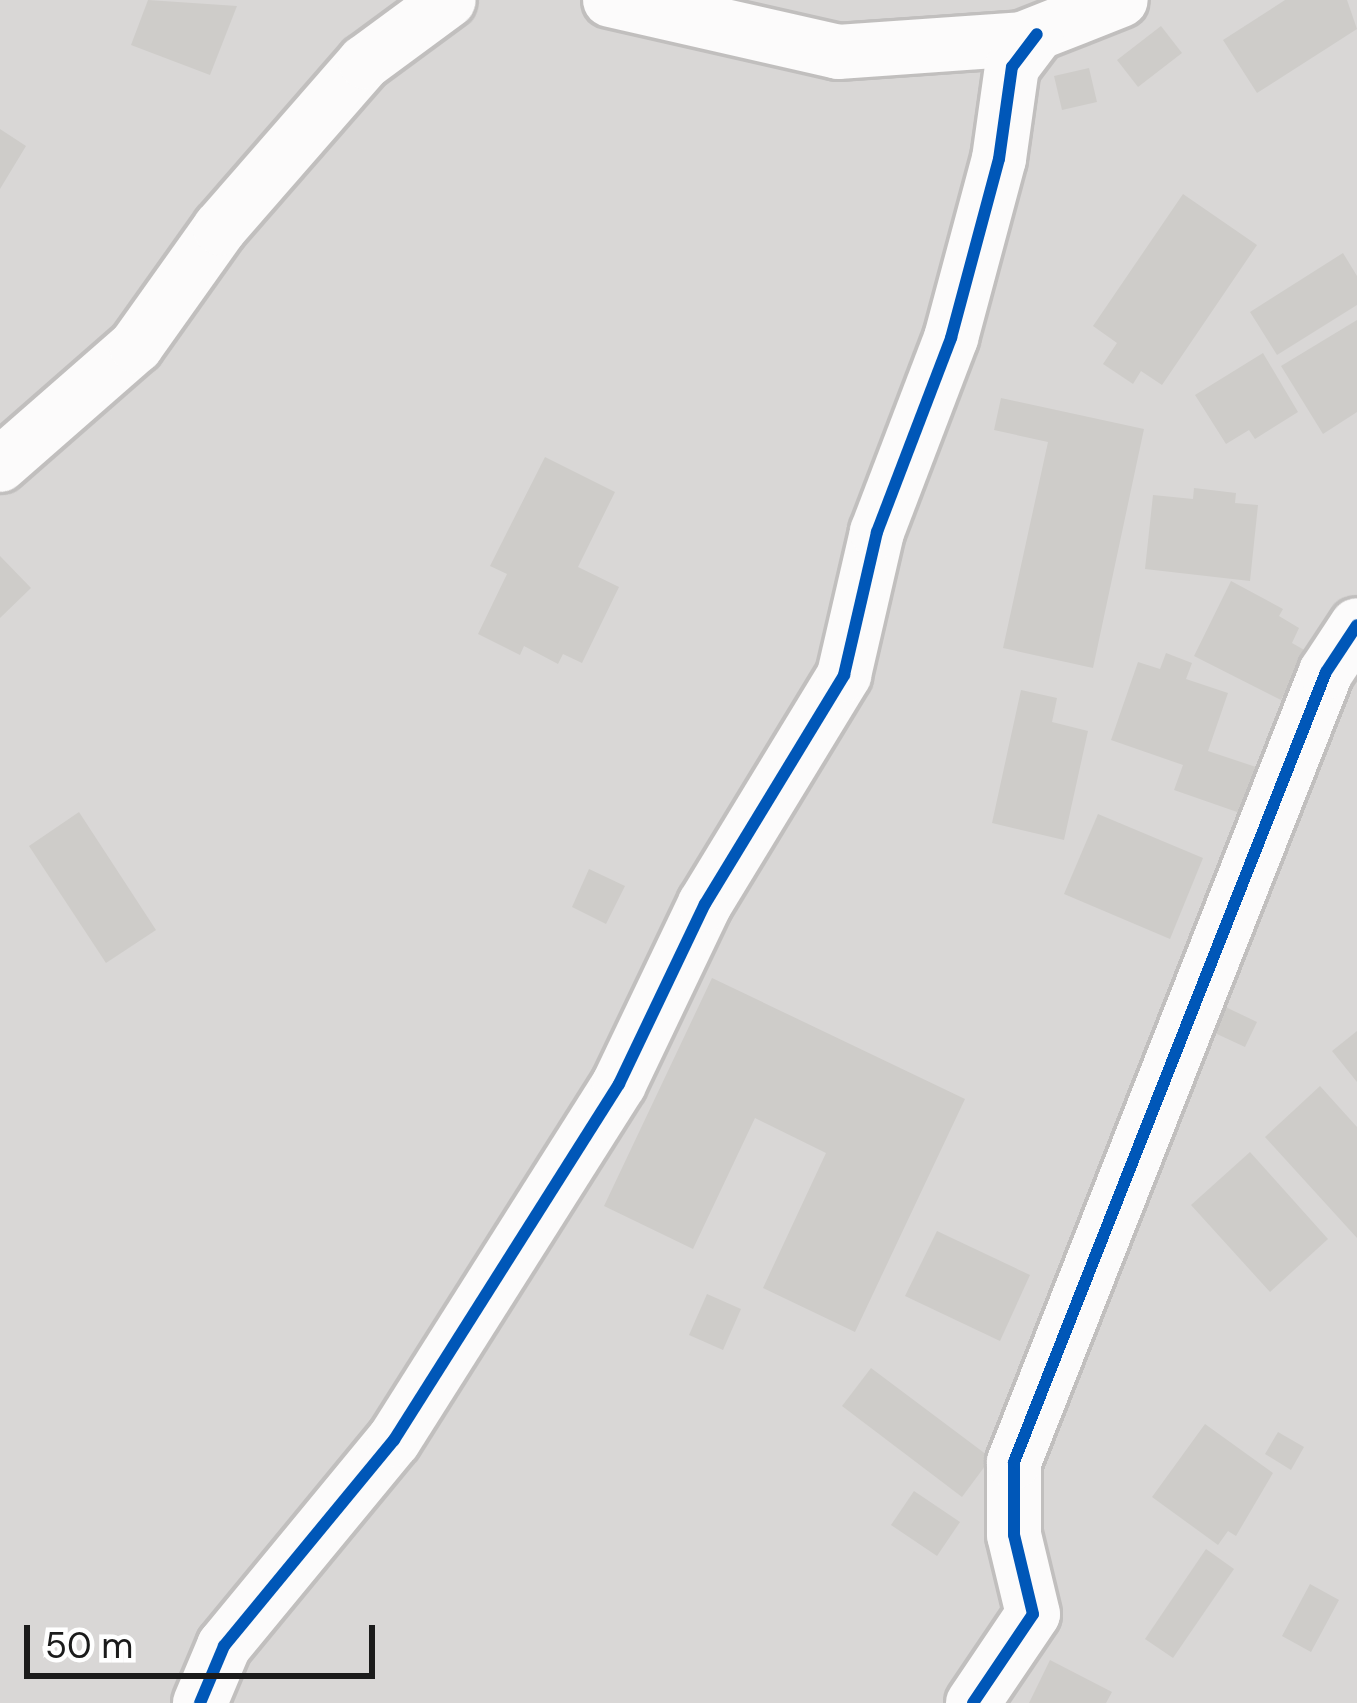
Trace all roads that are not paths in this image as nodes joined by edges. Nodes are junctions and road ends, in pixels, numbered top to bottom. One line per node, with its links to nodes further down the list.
1 (449, 0): 5 (street)
2 (610, 0): 4 (street)
3 (1120, 0): 4 (street)
4 (1037, 34): 7 (street)
5 (0, 464)
6 (1357, 625): 8 (street)
7 (200, 1703)
8 (974, 1703)

